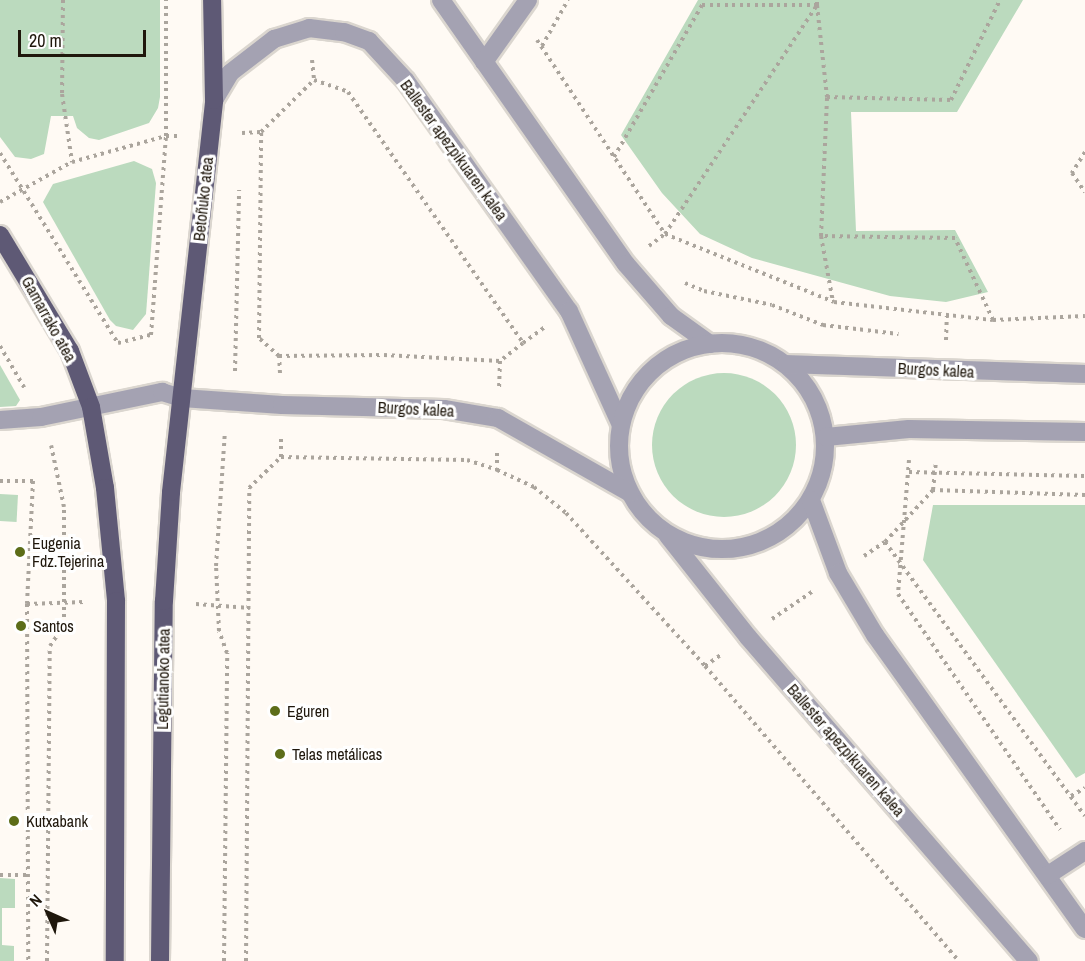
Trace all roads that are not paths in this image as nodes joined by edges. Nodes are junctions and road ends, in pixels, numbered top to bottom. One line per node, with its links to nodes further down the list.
1 (212, 0): 5 (main road, Betoñuko atea)
2 (441, 0): 4 (street)
3 (523, 7): 4 (street)
4 (484, 62): 7 (street)
5 (214, 100): 10 (main road, Betoñuko atea); 13 (street, Ballester apezpikuaren kalea)
6 (0, 235): 11 (main road, Gamarrako atea)
7 (710, 344): 8 (street); 13 (street)
8 (786, 364): 9 (street, Burgos kalea); 15 (street)
9 (1085, 374)
10 (182, 398): 11 (street, Burgos kalea); 16 (street, Burgos kalea); 23 (main road, Legutianoko atea)
11 (91, 407): 12 (street, Burgos kalea); 22 (main road)
12 (0, 420)
13 (621, 425): 16 (street)
14 (1085, 432): 15 (street)
15 (826, 437): 17 (street)
16 (630, 494): 18 (street)
17 (812, 500): 18 (street); 20 (street)
18 (667, 535): 24 (street, Ballester apezpikuaren kalea)
19 (1081, 853): 20 (street)
20 (1048, 875): 21 (street)
21 (1085, 929)
22 (115, 961)
23 (160, 961)
24 (1029, 961)

